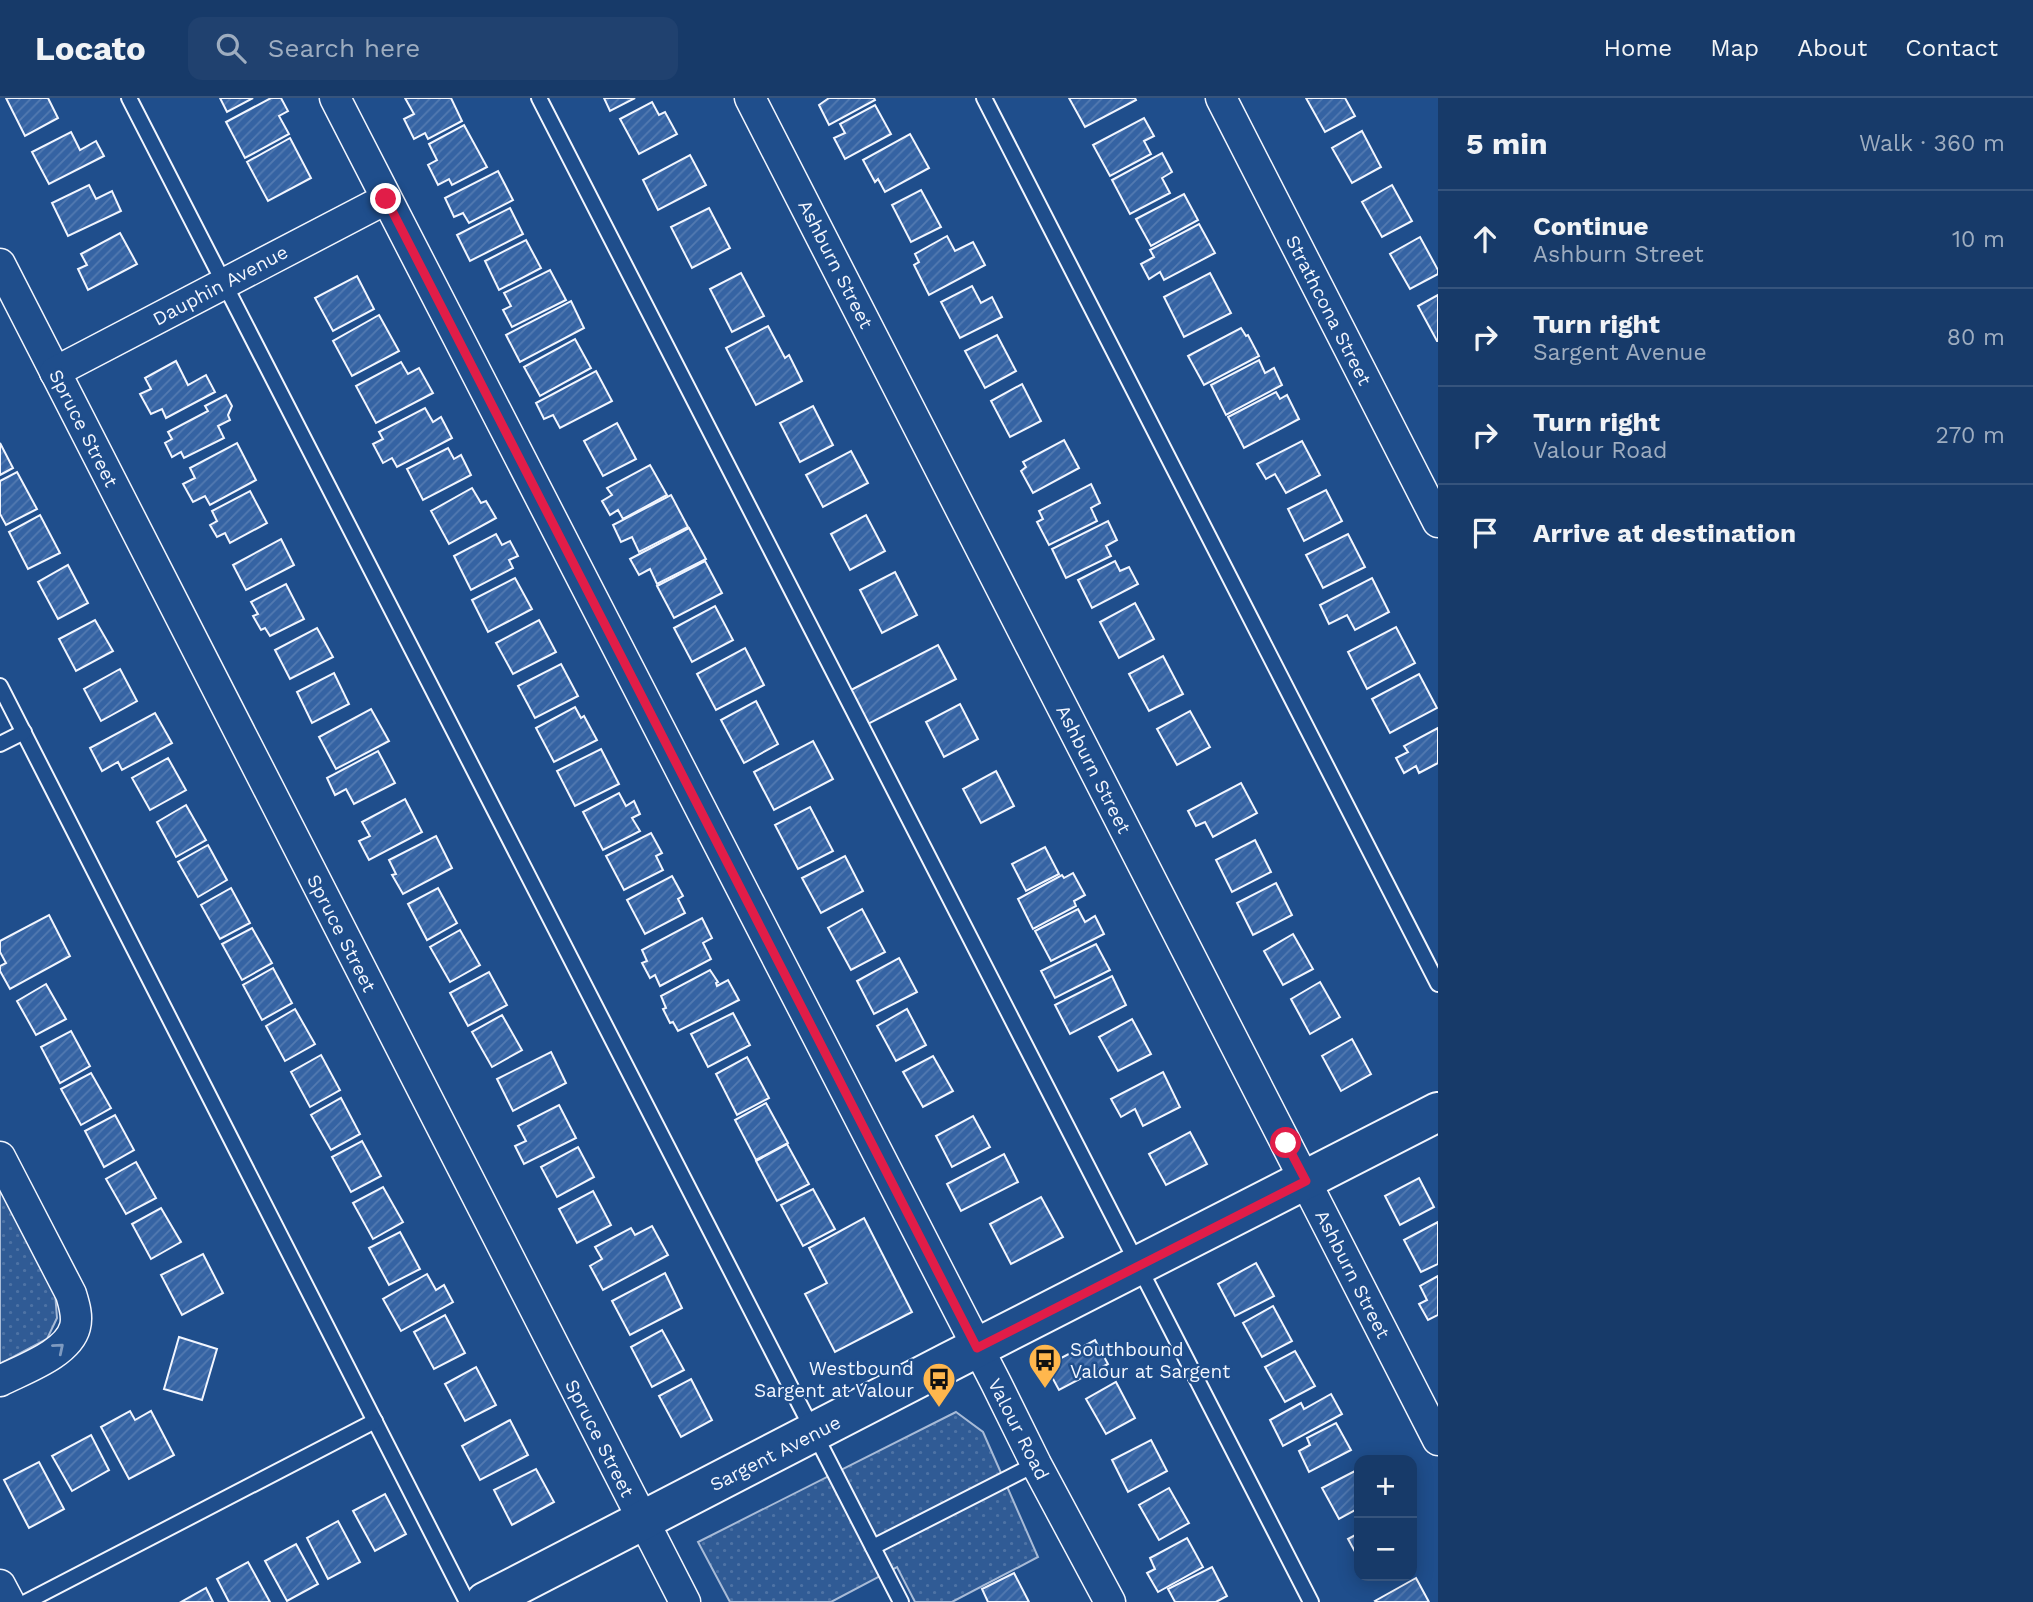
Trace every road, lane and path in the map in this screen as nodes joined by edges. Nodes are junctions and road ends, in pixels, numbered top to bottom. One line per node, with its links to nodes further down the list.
1 (129, 98): 9 (lane)
2 (335, 98): 7 (street, Valour Road)
3 (539, 98): 19 (lane)
4 (750, 98): 18 (street, Ashburn Street)
5 (984, 98): 15 (lane)
6 (1221, 98): 11 (street, Strathcona Street)
7 (386, 199): 9 (street, Dauphin Avenue); 20 (street, Valour Road)
8 (0, 264): 10 (street, Spruce Street)
9 (223, 284): 10 (street, Dauphin Avenue); 23 (lane)
10 (55, 372): 26 (street, Spruce Street)
11 (1438, 522)
12 (0, 686): 13 (lane)
13 (24, 732): 14 (lane); 22 (lane)
14 (0, 744)
15 (1438, 984)
16 (1438, 1112): 18 (main road, Sargent Avenue)
17 (0, 1157): 21 (street, one-way to 17)
18 (1306, 1181): 19 (main road, Sargent Avenue); 24 (street, Ashburn Street)
19 (1139, 1266): 20 (main road, Sargent Avenue); 36 (lane)
20 (977, 1348): 23 (main road, Sargent Avenue); 25 (street, Valour Road)
21 (0, 1381)
22 (375, 1422): 30 (lane); 31 (lane)
23 (814, 1433): 26 (main road, Sargent Avenue); 27 (lane)
24 (1438, 1440)
25 (1036, 1464): 27 (lane); 35 (street, Valour Road)
26 (643, 1521): 32 (main road, Sargent Avenue); 33 (street, Spruce Street)
27 (873, 1547): 34 (lane)
28 (0, 1585): 29 (street)
29 (9, 1602)
30 (26, 1602)
31 (467, 1602)
32 (485, 1602)
33 (685, 1602)
34 (901, 1602)
35 (1110, 1602)
36 (1311, 1602)

